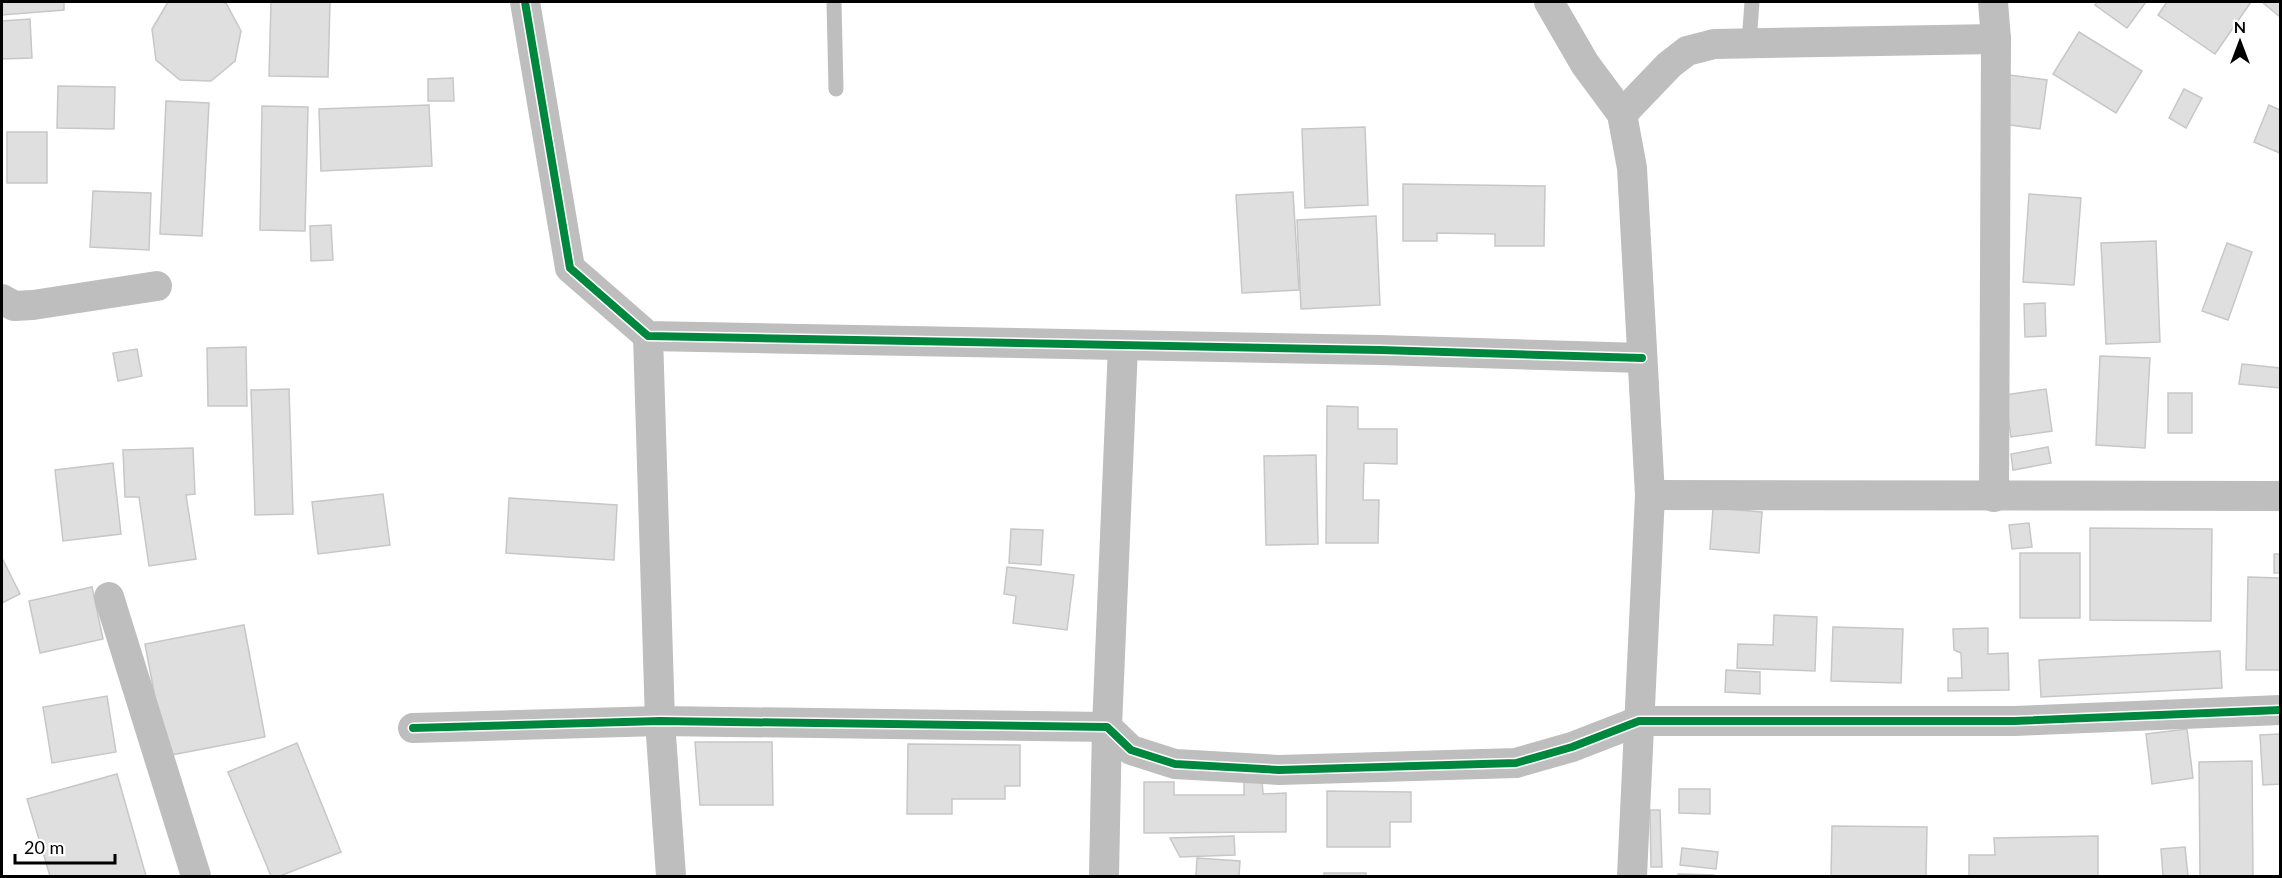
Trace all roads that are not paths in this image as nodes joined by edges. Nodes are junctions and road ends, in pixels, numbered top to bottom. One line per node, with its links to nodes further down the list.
1 (525, 2): 12 (street)
2 (834, 2): 8 (lane)
3 (1550, 2): 9 (street)
4 (1752, 2): 7 (lane)
5 (1993, 2): 6 (street)
6 (1996, 39): 7 (street); 17 (street)
7 (1749, 43): 9 (street)
8 (836, 89)
9 (1622, 114): 14 (street)
10 (157, 286): 11 (street)
11 (2, 299)
12 (648, 336): 13 (street); 20 (street)
13 (1123, 346): 14 (street); 23 (street)
14 (1642, 358): 15 (street)
15 (1650, 495): 17 (street); 21 (street)
16 (2280, 496): 17 (street)
17 (1994, 497)
18 (109, 597): 24 (street)
19 (2280, 710): 21 (street)
20 (660, 721): 22 (street); 23 (street); 25 (street)
21 (1639, 721): 23 (street); 27 (street)
22 (413, 728)
23 (1107, 728): 26 (street)
24 (196, 876)
25 (671, 876)
26 (1104, 876)
27 (1632, 876)

